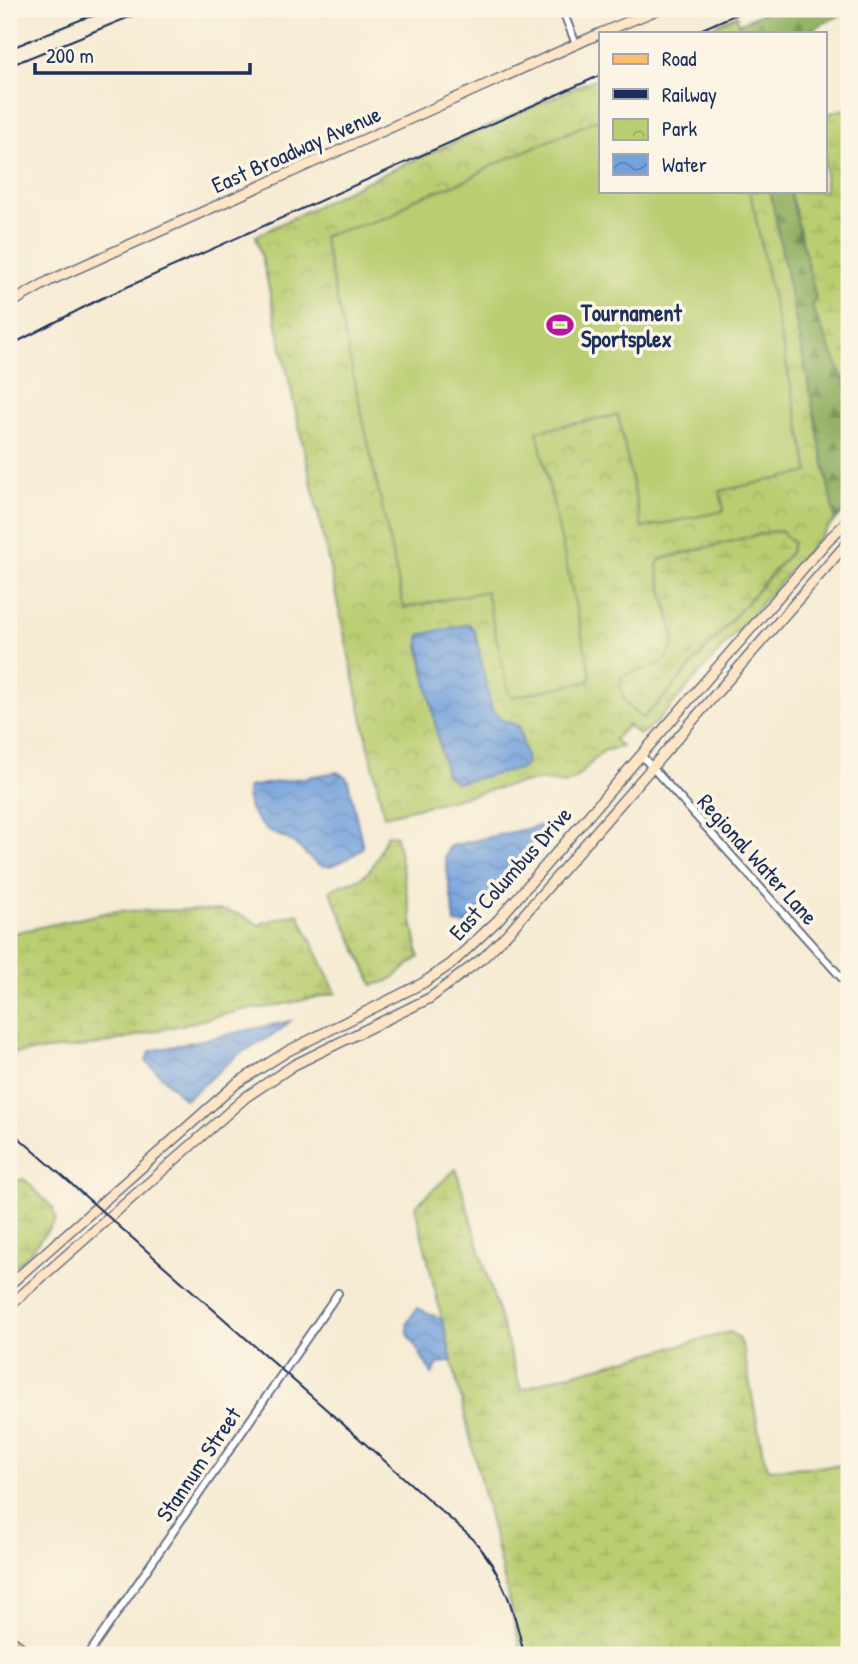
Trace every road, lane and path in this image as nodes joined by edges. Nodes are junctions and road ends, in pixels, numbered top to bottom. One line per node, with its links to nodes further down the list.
1 (562, 9): 5 (street)
2 (659, 9): 3 (street, East Broadway Avenue)
3 (603, 32)
4 (599, 34): 5 (street, East Broadway Avenue)
5 (576, 44): 6 (street, East Broadway Avenue)
6 (9, 304)
7 (849, 520): 9 (street, East Columbus Drive)
8 (849, 541): 10 (street, East Columbus Drive)
9 (641, 755): 10 (street, Regional Water Lane); 12 (street, East Columbus Drive)
10 (652, 766): 11 (street, Regional Water Lane); 13 (street, East Columbus Drive)
11 (849, 986)
12 (368, 1012): 13 (street); 14 (street, East Columbus Drive)
13 (376, 1026): 16 (street, East Columbus Drive)
14 (9, 1285)
15 (338, 1293): 19 (street, Stannum Street)
16 (9, 1306)
17 (9, 1639): 18 (main road)
18 (30, 1655)
19 (88, 1655)

